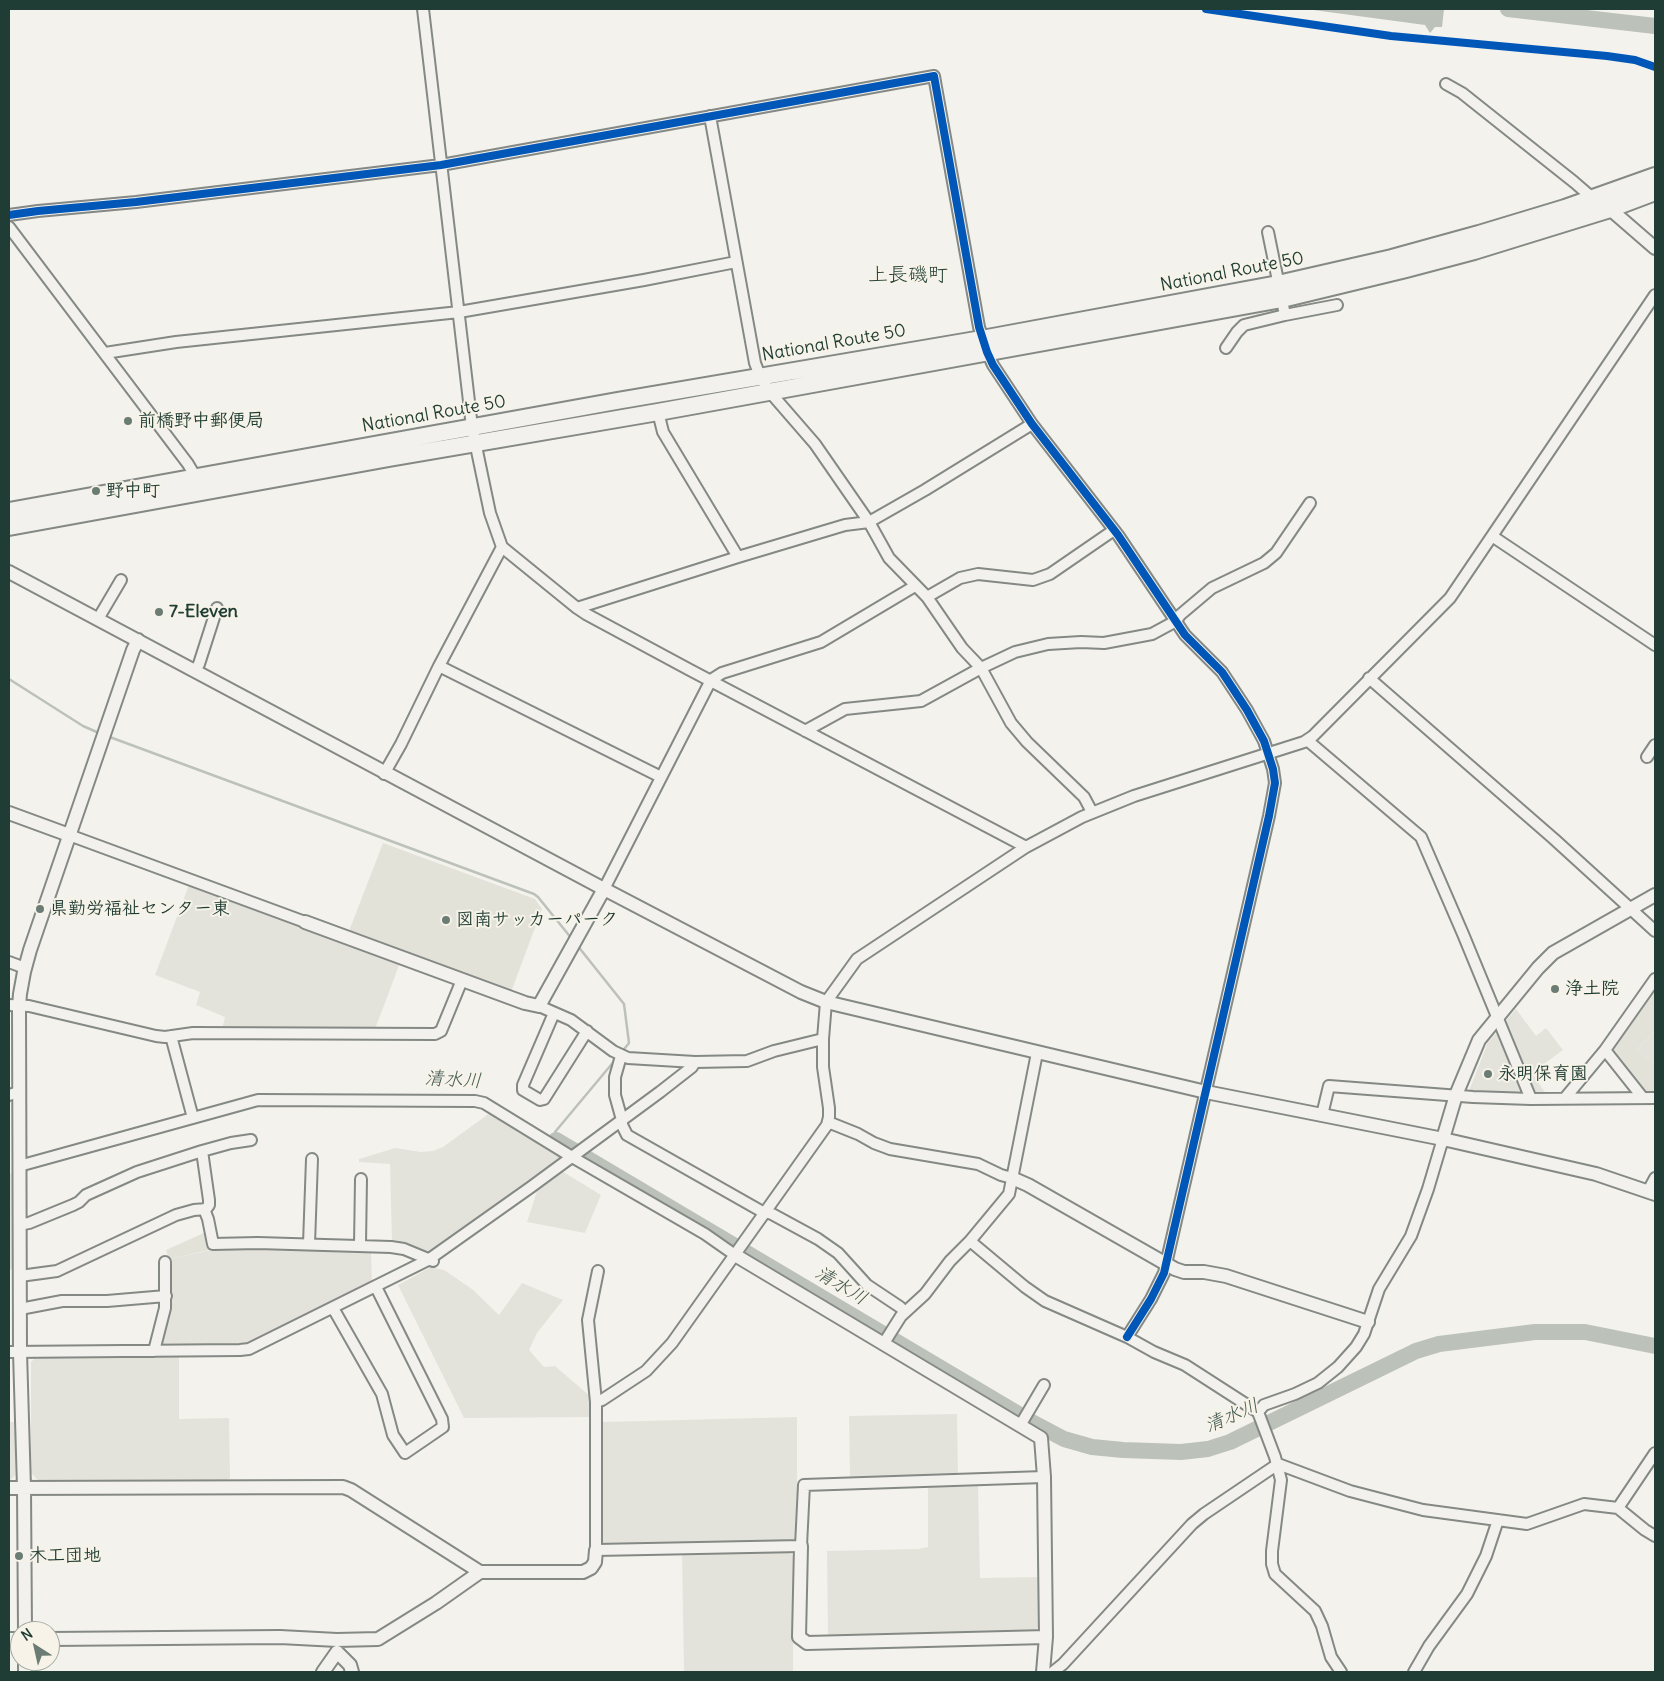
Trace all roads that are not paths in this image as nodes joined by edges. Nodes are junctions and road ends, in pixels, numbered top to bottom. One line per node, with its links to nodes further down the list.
1 (423, 9): 4 (street)
2 (1446, 84): 7 (street)
3 (710, 116): 4 (street); 13 (street); 19 (street)
4 (441, 165): 9 (street); 17 (street)
5 (1655, 176): 7 (highway, National Route 50)
6 (1655, 192): 8 (highway, National Route 50)
7 (1592, 198): 8 (street); 14 (highway, National Route 50)
8 (1610, 208): 12 (street); 14 (highway, National Route 50)
9 (9, 215)
10 (9, 227): 21 (street)
11 (1268, 232): 14 (street)
12 (1655, 248)
13 (736, 262): 17 (street); 22 (street)
14 (1280, 292): 18 (street); 19 (highway, National Route 50)
15 (1655, 294): 33 (street)
16 (1337, 305): 18 (street)
17 (459, 312): 21 (street); 26 (street)
18 (1285, 315): 20 (street)
19 (985, 346): 22 (highway, National Route 50); 23 (highway, National Route 50); 25 (street)
20 (1226, 348)
21 (105, 354): 27 (street)
22 (760, 376): 23 (street); 26 (highway, National Route 50)
23 (769, 390): 24 (highway, National Route 50); 30 (street)
24 (658, 412): 26 (highway, National Route 50); 35 (street)
25 (1032, 424): 30 (street); 32 (street)
26 (474, 435): 27 (highway, National Route 50); 34 (street)
27 (199, 484): 29 (highway, National Route 50); 31 (highway, National Route 50)
28 (1310, 503): 43 (street)
29 (9, 511)
30 (870, 522): 35 (street); 38 (street)
31 (9, 527)
32 (1114, 530): 39 (street); 43 (street)
33 (1492, 536): 45 (street); 49 (street)
34 (502, 547): 41 (street); 46 (street)
35 (738, 557): 41 (street)
36 (9, 572): 42 (street)
37 (121, 580): 42 (street)
38 (915, 586): 39 (street); 50 (street)
39 (927, 596): 47 (street)
40 (217, 608): 48 (street)
41 (577, 608): 50 (street)
42 (98, 619): 44 (street)
43 (1176, 621): 47 (street); 54 (street)
44 (138, 640): 48 (street); 60 (street)
45 (1655, 645)
46 (439, 666): 56 (street); 57 (street)
47 (981, 668): 51 (street); 58 (street)
48 (195, 671): 56 (street)
49 (1369, 678): 52 (street); 64 (street)
50 (710, 680): 51 (street); 57 (street)
51 (805, 731): 61 (street)
52 (1307, 740): 54 (street); 75 (street)
53 (1655, 745): 55 (street)
54 (1268, 754): 58 (street); 83 (street)
55 (1647, 757)
56 (384, 773): 62 (street)
57 (661, 777): 62 (street)
58 (1092, 812): 61 (street)
59 (9, 813): 60 (street)
60 (70, 835): 65 (street); 68 (street)
61 (1026, 847): 71 (street)
62 (604, 889): 71 (street); 73 (street)
63 (1655, 895): 64 (street)
64 (1630, 909): 66 (street); 75 (street)
65 (305, 922): 70 (street)
66 (1655, 930)
67 (9, 962): 68 (street)
68 (25, 968): 72 (street)
69 (1655, 978): 79 (street)
70 (462, 980): 73 (street); 77 (street)
71 (826, 1002): 78 (street); 80 (street)
72 (14, 1005): 77 (street); 84 (street)
73 (539, 1006): 74 (street)
74 (554, 1013): 76 (street); 76 (street)
75 (1498, 1017): 85 (street); 89 (street)
76 (587, 1031): 81 (street)
77 (171, 1036): 91 (street)
78 (823, 1039): 82 (street); 93 (street)
79 (1605, 1050): 86 (street); 87 (street)
80 (1037, 1053): 83 (street); 100 (street)
81 (621, 1056): 82 (street); 92 (street)
82 (695, 1062): 92 (street)
83 (1206, 1092): 90 (street); 113 (street)
84 (14, 1093): 99 (street)
85 (1456, 1095): 89 (street); 90 (street); 95 (street)
86 (1565, 1098): 87 (street); 89 (street)
87 (1643, 1098): 88 (street)
88 (1655, 1098)
89 (1531, 1099)
90 (1322, 1115): 95 (street)
91 (193, 1118): 97 (street); 99 (street)
92 (622, 1120): 97 (street); 105 (street)
93 (828, 1122): 100 (street); 105 (street)
94 (251, 1140): 96 (street)
95 (1443, 1140): 103 (street); 121 (street)
96 (202, 1152): 104 (street); 106 (street)
97 (576, 1154): 110 (street); 111 (street)
98 (312, 1159): 108 (street)
99 (19, 1166): 106 (street)
100 (1012, 1178): 107 (street); 113 (street)
101 (1655, 1178): 103 (street)
102 (361, 1179): 109 (street)
103 (1652, 1192)
104 (204, 1209): 108 (street); 115 (street)
105 (766, 1212): 110 (street); 120 (street)
106 (20, 1224): 115 (street)
107 (970, 1241): 120 (street); 122 (street)
108 (309, 1244): 109 (street)
109 (360, 1245): 111 (street)
110 (738, 1251): 123 (street); 127 (street)
111 (431, 1261): 116 (street)
112 (165, 1262): 117 (street)
113 (1166, 1264): 121 (street); 122 (street)
114 (598, 1272): 127 (street)
115 (20, 1276): 119 (street)
116 (376, 1287): 118 (street); 118 (street)
117 (166, 1296): 119 (street); 124 (street)
118 (333, 1308): 124 (street)
119 (20, 1310): 125 (street)
120 (906, 1312): 123 (street)
121 (1368, 1322): 128 (street)
122 (1127, 1336): 128 (street)
123 (887, 1339): 129 (street)
124 (154, 1351): 125 (street)
125 (14, 1352): 134 (street)
126 (1044, 1384): 129 (street)
127 (596, 1402): 139 (street)
128 (1258, 1412): 131 (street)
129 (1024, 1420): 132 (street)
130 (1655, 1453): 135 (street)
131 (1278, 1464): 136 (street); 148 (street); 149 (street)
132 (1044, 1477): 138 (street); 142 (street)
133 (9, 1488): 134 (street)
134 (24, 1488): 140 (street); 141 (street)
135 (1618, 1508): 136 (street); 137 (street)
136 (1498, 1520): 150 (street)
137 (1655, 1536)
138 (801, 1546): 139 (street); 142 (street)
139 (596, 1550): 140 (street)
140 (480, 1572): 144 (street)
141 (25, 1621)
142 (1046, 1637): 147 (street)
143 (60, 1639): 144 (street)
144 (337, 1646): 145 (street); 146 (street)
145 (323, 1672)
146 (352, 1672)
147 (1043, 1672)
148 (1053, 1672)
149 (1341, 1672)
150 (1414, 1672)

